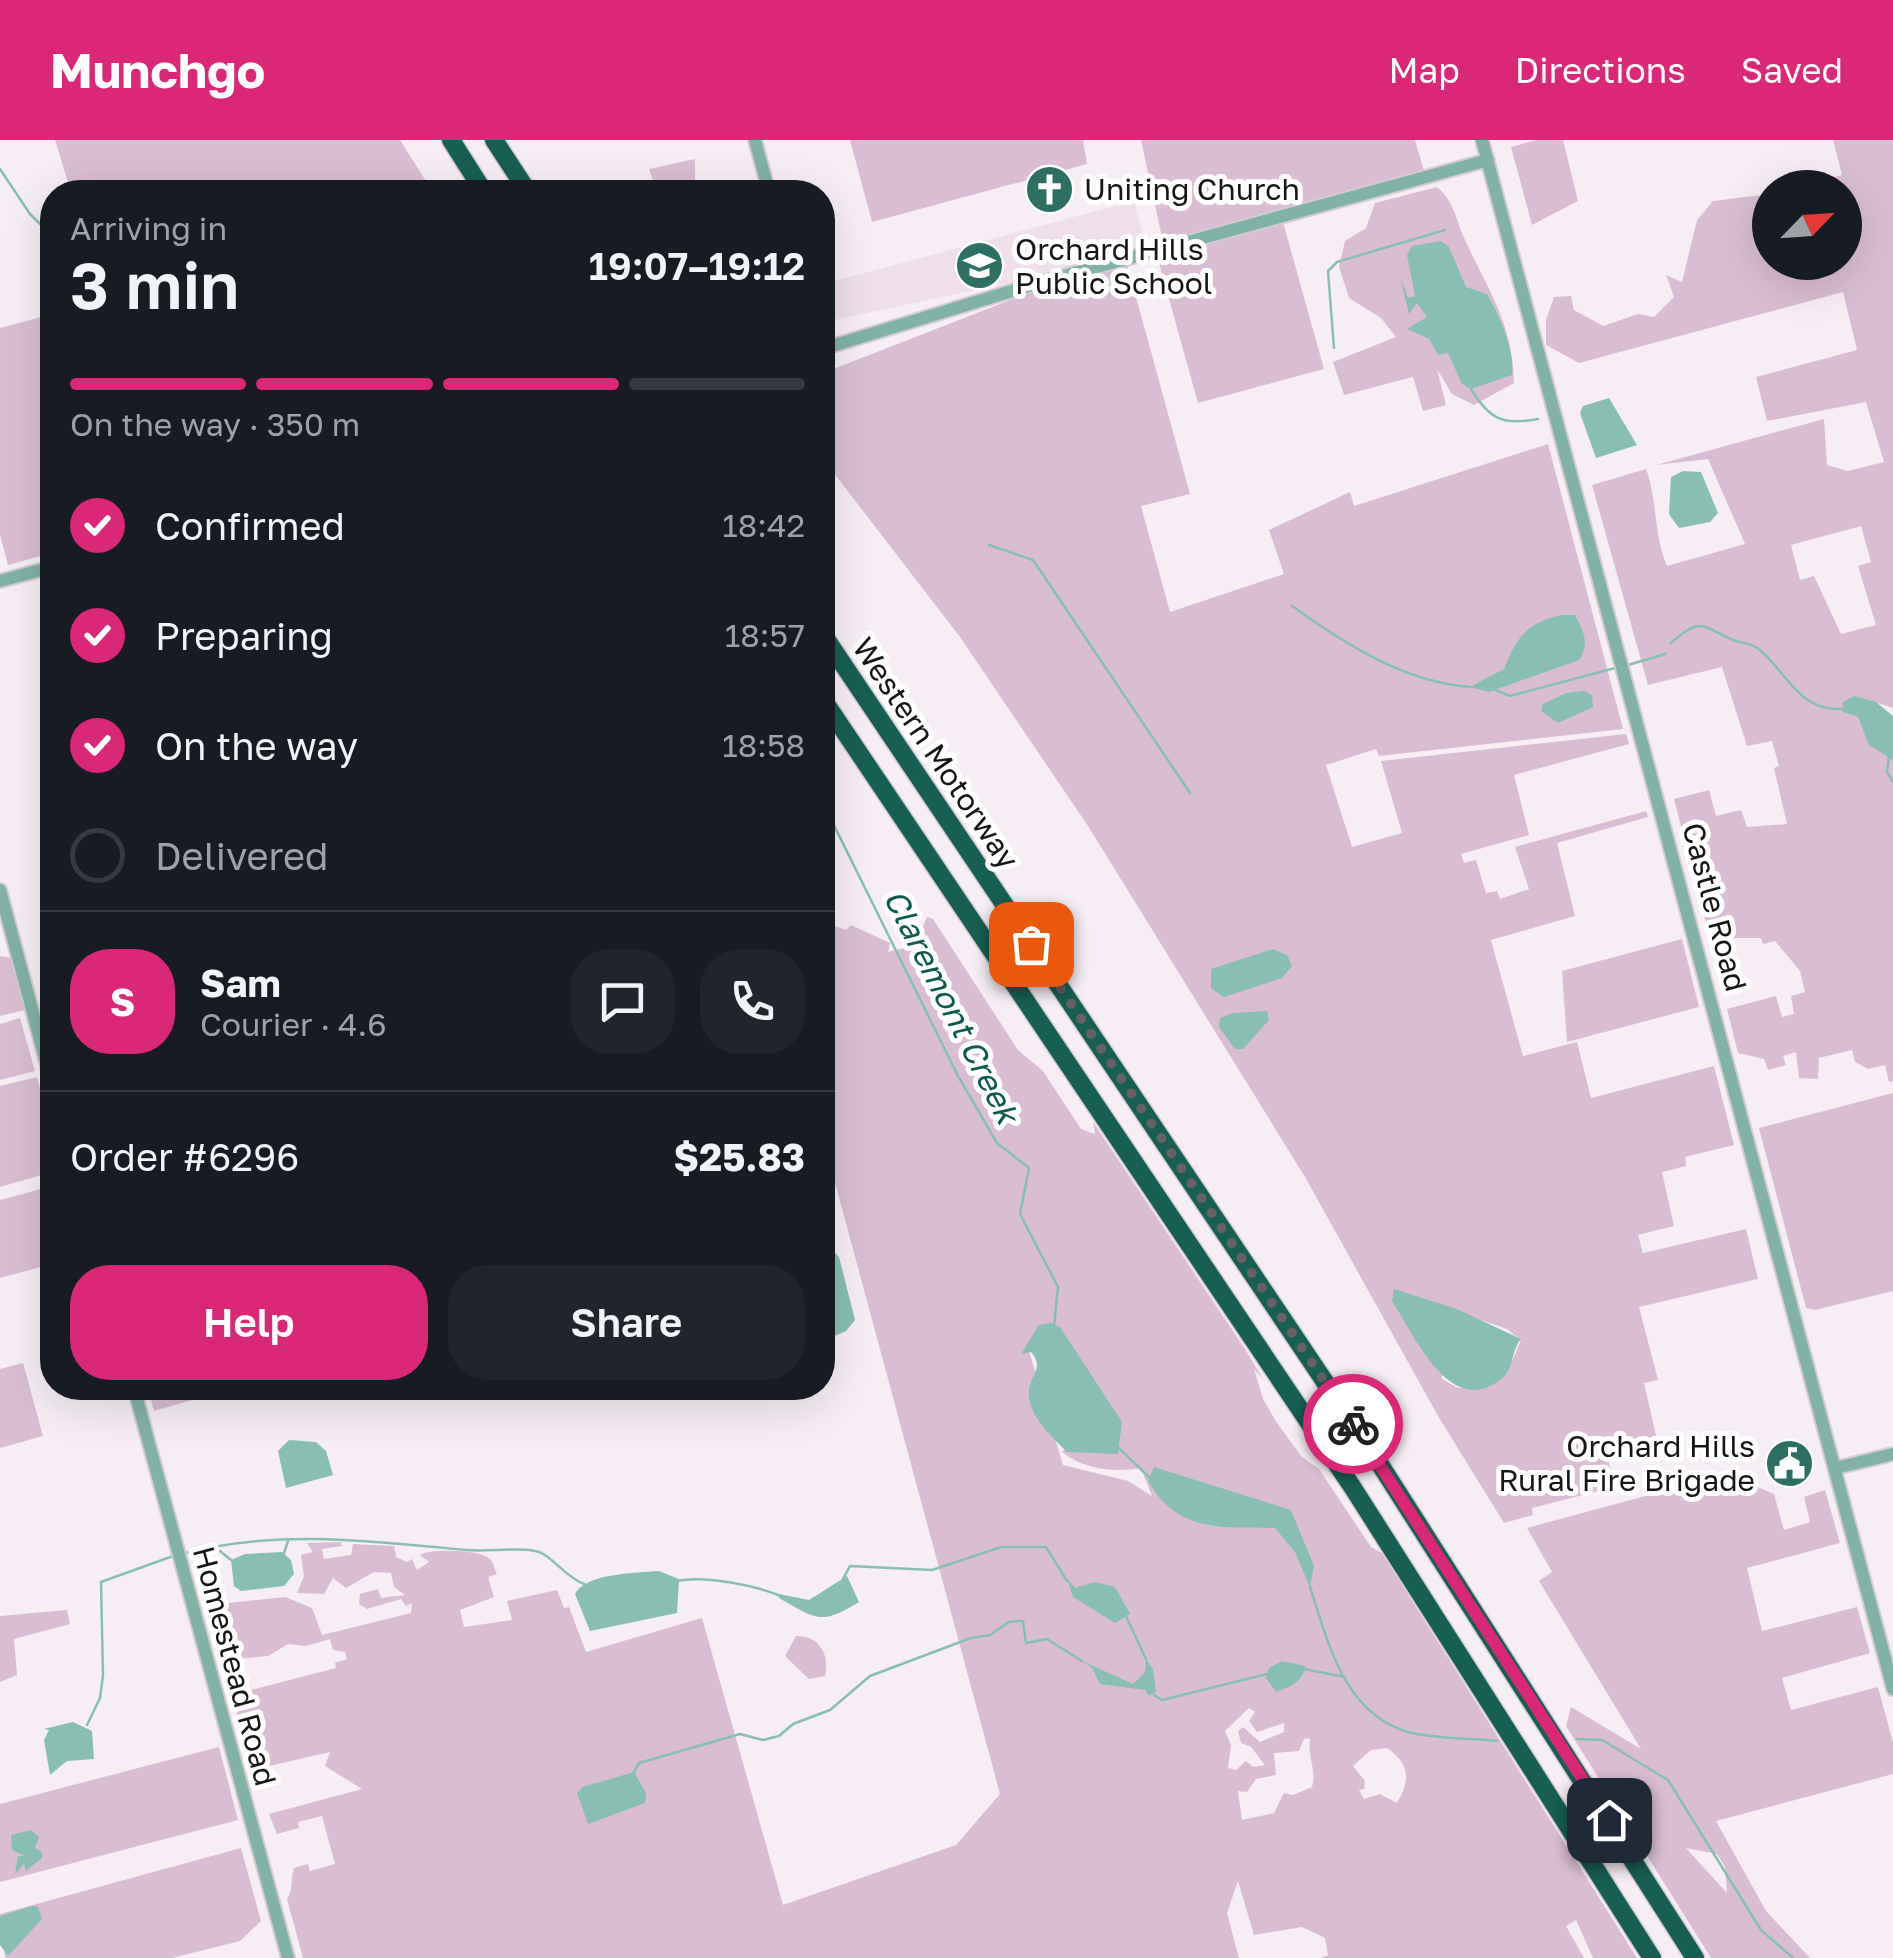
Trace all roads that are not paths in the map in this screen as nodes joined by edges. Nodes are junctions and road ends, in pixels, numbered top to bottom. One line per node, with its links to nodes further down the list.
1 (451, 140): 6 (highway)
2 (494, 140): 7 (highway)
3 (755, 140): 8 (street)
4 (1482, 140): 5 (street, Castle Road)
5 (1488, 160): 9 (street); 18 (street, Castle Road)
6 (476, 180)
7 (520, 180)
8 (767, 180)
9 (835, 345)
10 (40, 570): 11 (street)
11 (0, 581)
12 (835, 652): 22 (highway, Western Motorway)
13 (835, 717): 21 (highway)
14 (0, 890): 15 (street)
15 (40, 1039)
16 (137, 1400): 20 (street, Homestead Road)
17 (1893, 1454): 18 (street)
18 (1836, 1468): 19 (street, Castle Road)
19 (1893, 1689)
20 (288, 1958)
21 (1652, 1958)
22 (1694, 1958)

